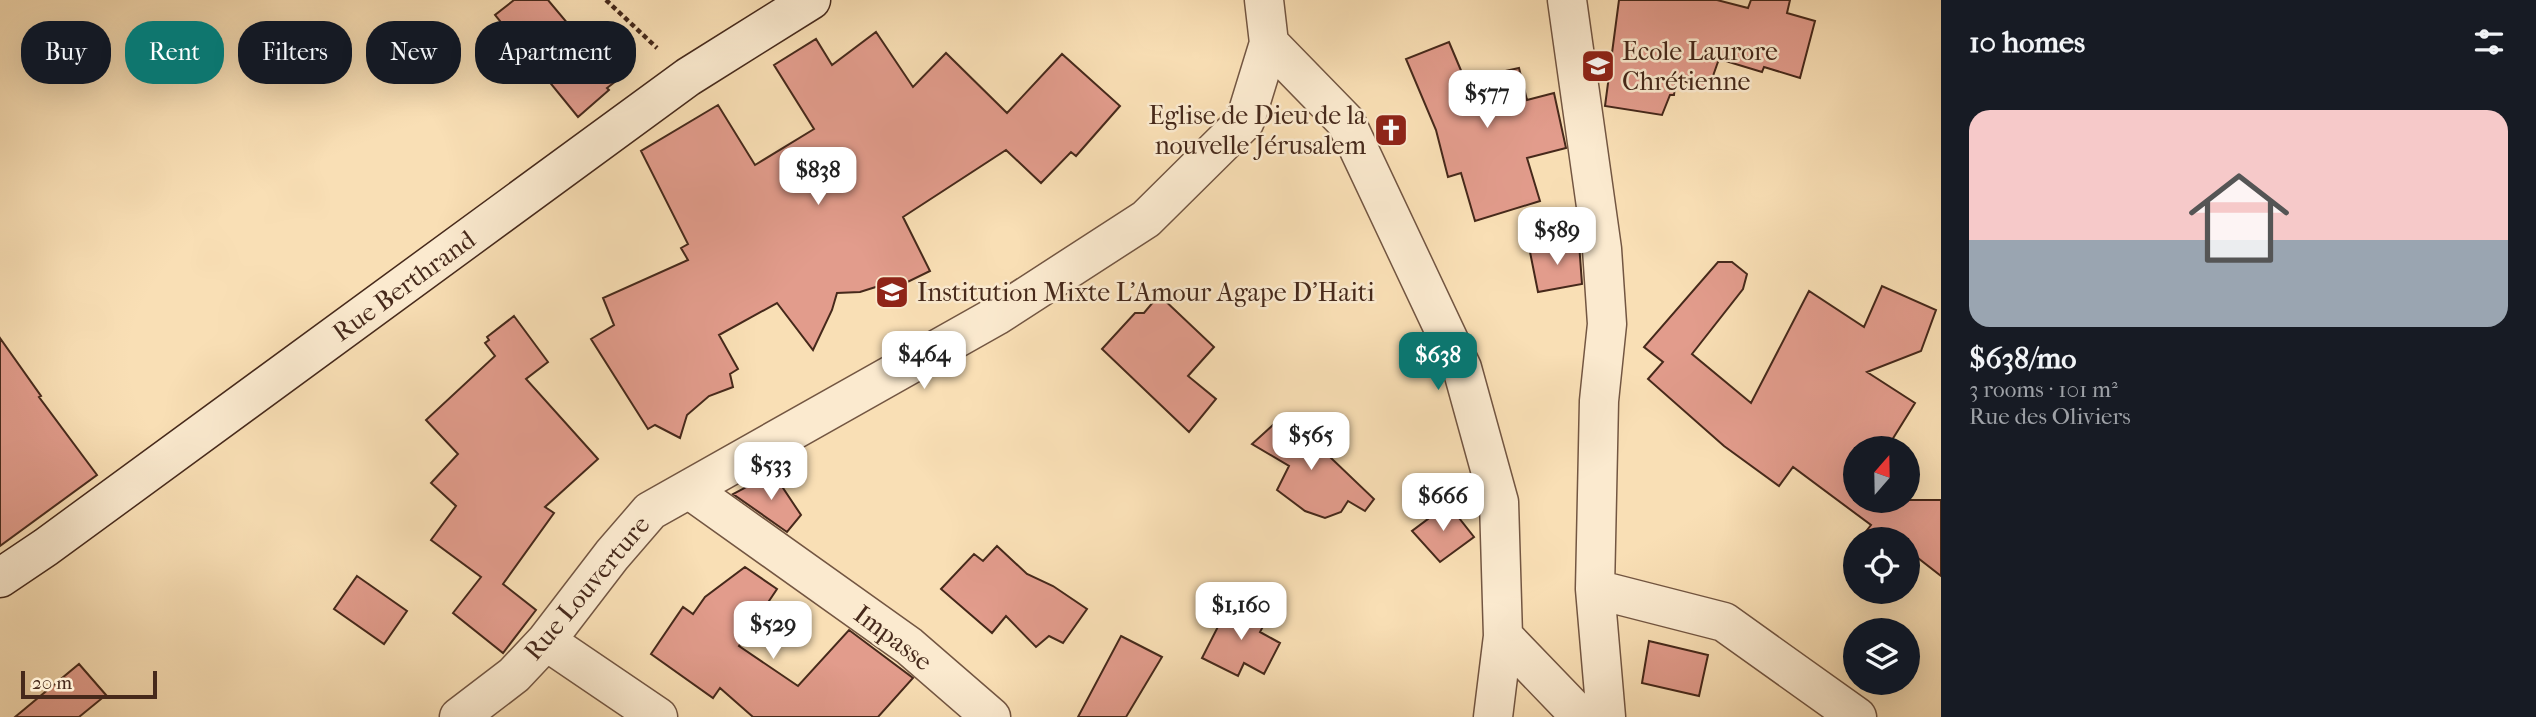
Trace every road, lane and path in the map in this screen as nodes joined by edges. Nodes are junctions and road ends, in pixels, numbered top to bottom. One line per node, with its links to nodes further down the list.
1 (606, 0): 6 (path)
2 (811, 0): 6 (street, Rue Berthrand)
3 (1264, 0): 5 (street, Rue Louverture)
4 (1567, 0): 9 (street)
5 (1269, 43): 7 (street, Rue Louverture); 10 (street)
6 (688, 77): 8 (street, Rue Berthrand)
7 (690, 490): 11 (street, Rue Louverture); 14 (street, Impasse)
8 (0, 578)
9 (1595, 589): 17 (street); 18 (street)
10 (1503, 636): 15 (street); 16 (street)
11 (546, 641): 12 (street, Rue Louverture); 13 (street)
12 (459, 717)
13 (658, 717)
14 (991, 717)
15 (1493, 717)
16 (1581, 717)
17 (1606, 717)
18 (1857, 717)

